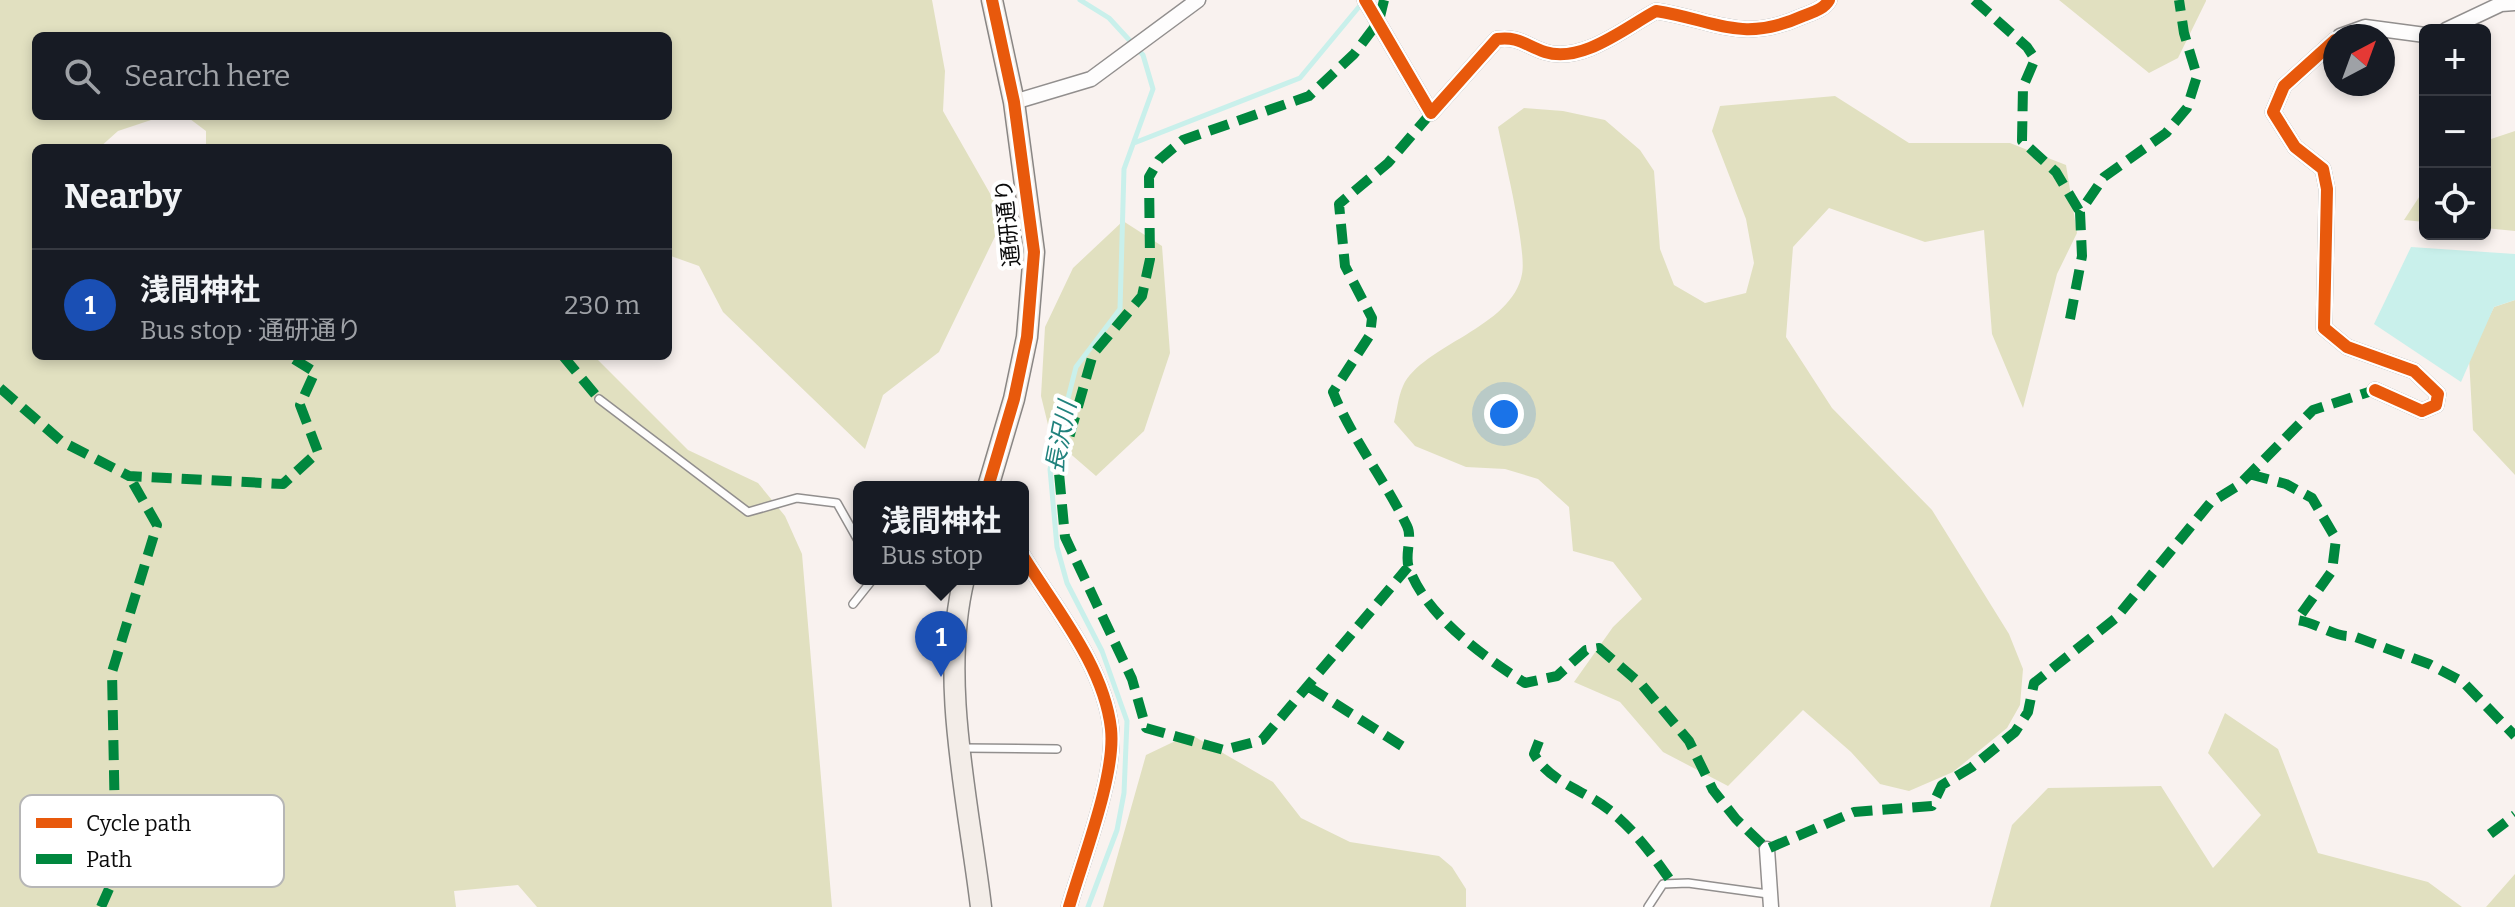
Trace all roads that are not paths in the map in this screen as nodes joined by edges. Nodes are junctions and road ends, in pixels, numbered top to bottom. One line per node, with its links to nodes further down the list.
1 (992, 0): 10 (street, 通研通り)
2 (1198, 0): 10 (street)
3 (1365, 0): 4 (street)
4 (1829, 0)
5 (2515, 3): 6 (street)
6 (2459, 24)
7 (2395, 31): 8 (street)
8 (2419, 34)
9 (2323, 51): 11 (street)
10 (1014, 102): 13 (street, 通研通り)
11 (2375, 390)
12 (599, 399): 14 (lane)
13 (990, 481)
14 (853, 531)
15 (1029, 566): 24 (street)
16 (868, 585): 18 (lane)
17 (963, 585): 19 (street)
18 (853, 604)
19 (961, 748): 20 (lane); 23 (street)
20 (1057, 749)
21 (1767, 849): 22 (street)
22 (1770, 900): 25 (lane)
23 (981, 907)
24 (1069, 907)
25 (1648, 907)

